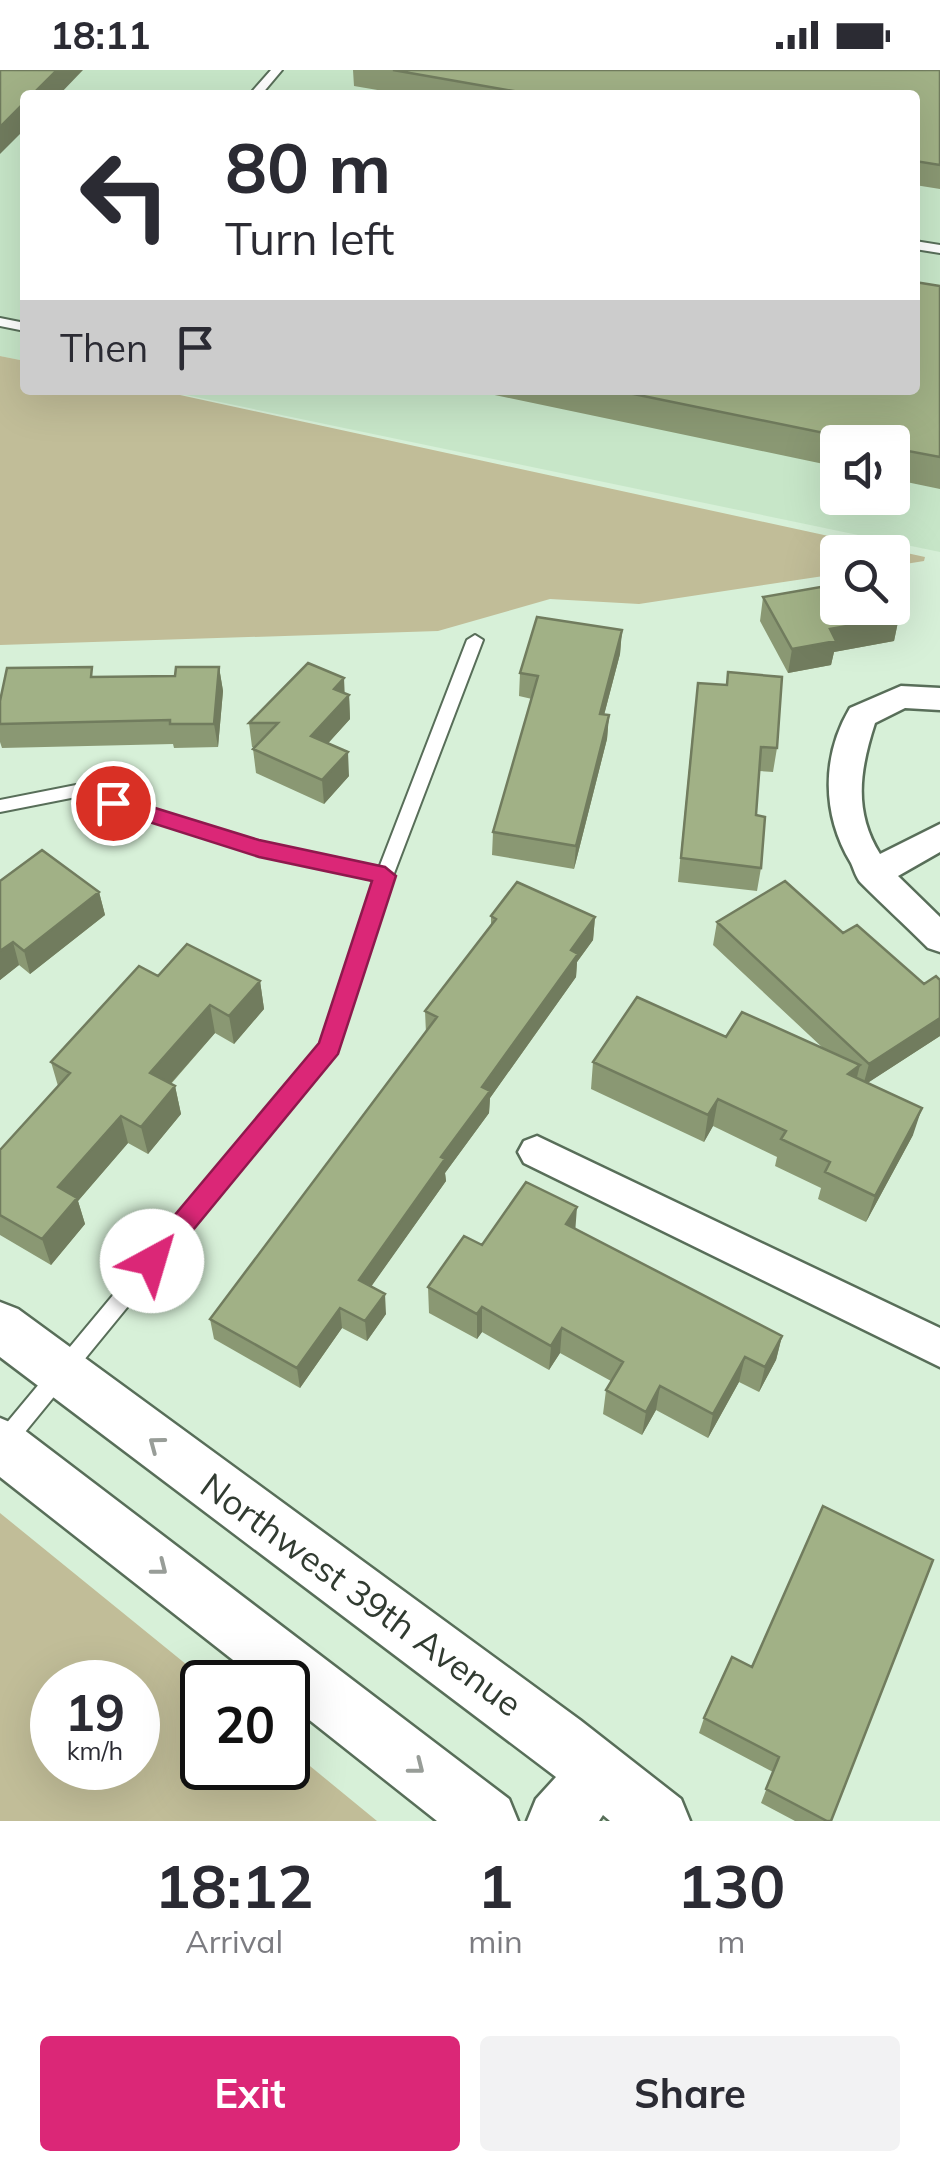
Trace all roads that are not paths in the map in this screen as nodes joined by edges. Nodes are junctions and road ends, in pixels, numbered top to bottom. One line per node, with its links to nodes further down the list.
1 (277, 70): 2 (lane)
2 (259, 90)
3 (475, 640): 8 (lane)
4 (940, 699): 7 (street)
5 (0, 806): 8 (lane)
6 (940, 836): 7 (street)
7 (873, 874): 9 (street)
8 (385, 876): 13 (lane)
9 (940, 938)
10 (537, 1152): 12 (street)
11 (0, 1326): 13 (street, Northwest 39th Avenue)
12 (940, 1348)
13 (60, 1373): 14 (lane); 15 (street, Northwest 39th Avenue, one-way to 13)
14 (1, 1445): 16 (street, one-way to 16)
15 (599, 1774): 17 (street); 18 (street, Northwest 39th Avenue)
16 (487, 1821)
17 (558, 1821)
18 (659, 1821)

